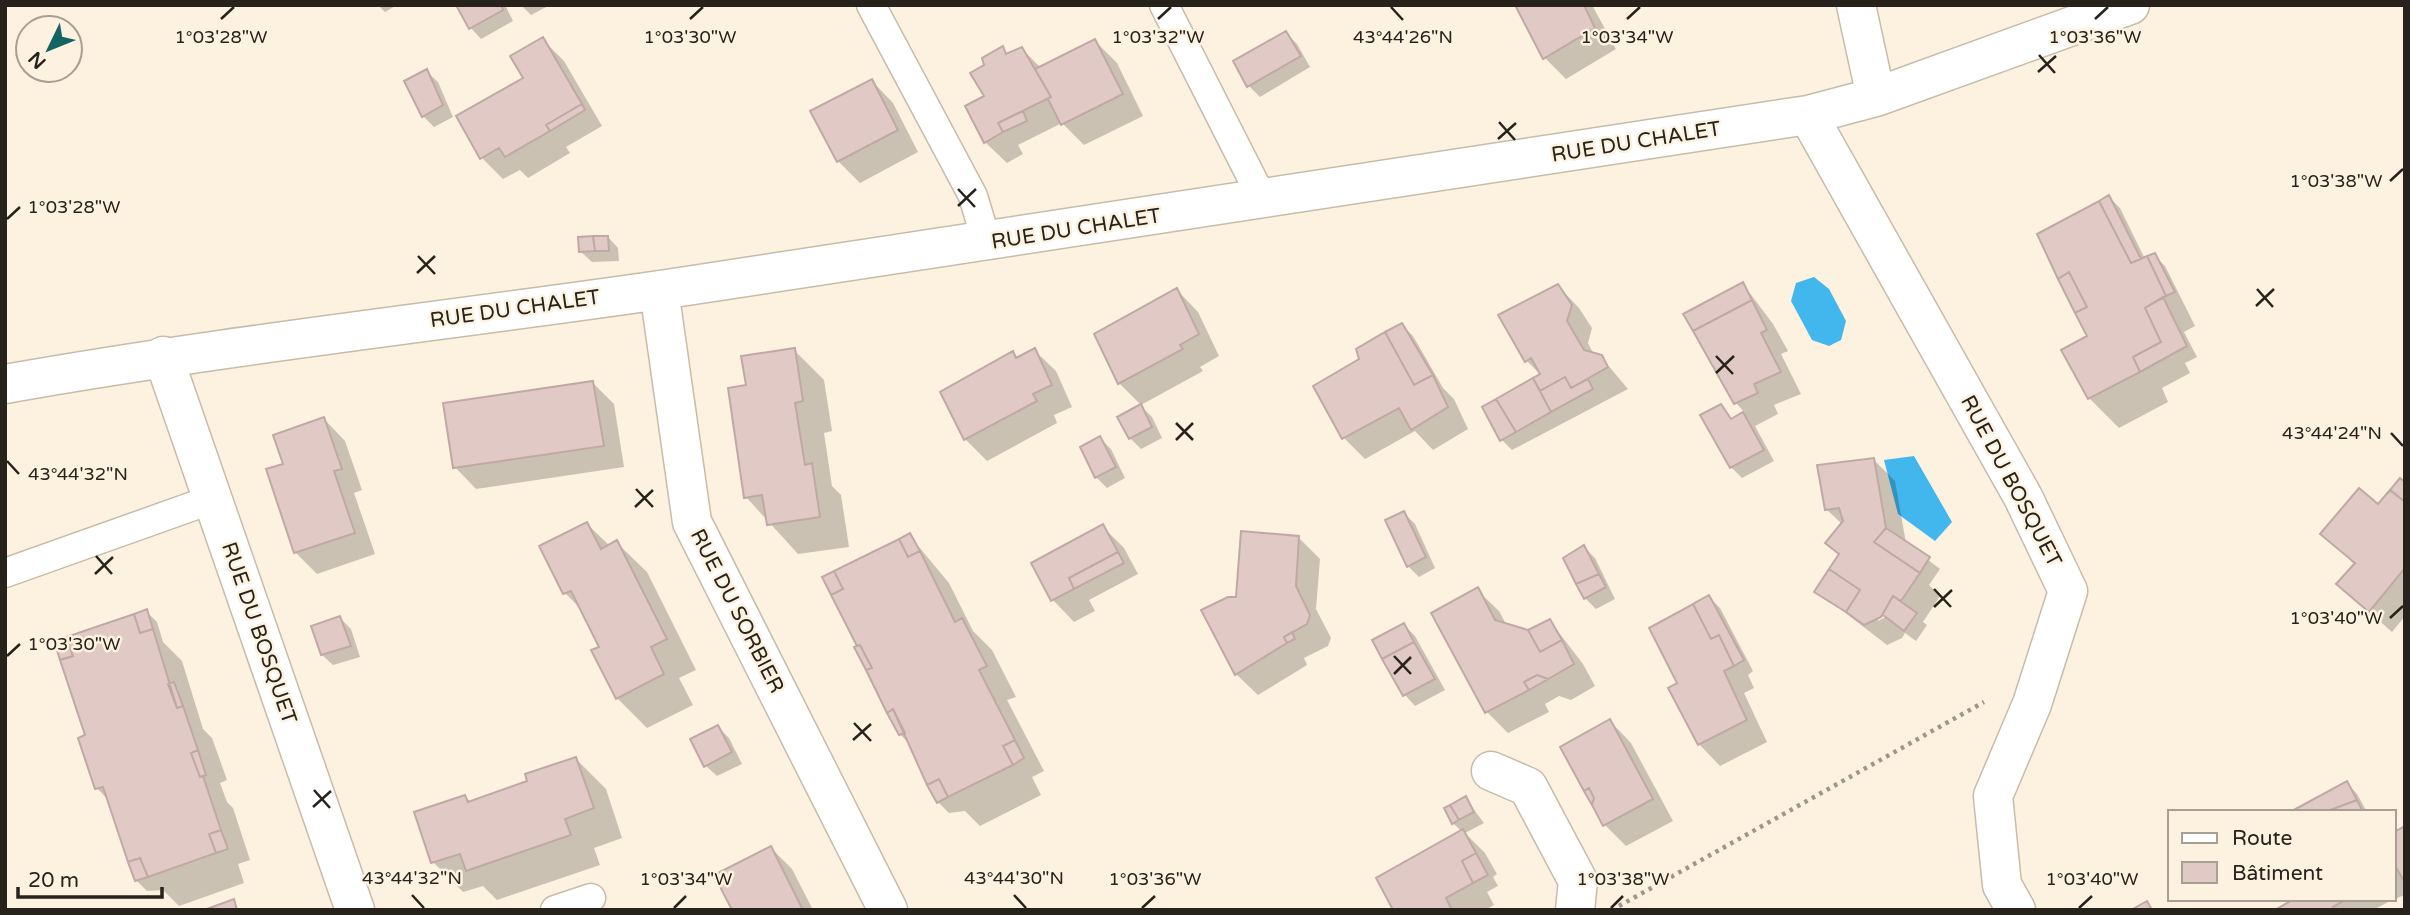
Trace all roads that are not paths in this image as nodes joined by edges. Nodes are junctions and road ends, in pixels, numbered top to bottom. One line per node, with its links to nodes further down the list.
1 (871, 5): 8 (lane)
2 (1164, 5): 7 (lane)
3 (1856, 5): 5 (street)
4 (2130, 5): 5 (street, RUE DU CHALET)
5 (1876, 97): 6 (street, RUE DU CHALET)
6 (1808, 115): 7 (street, RUE DU CHALET); 20 (street, RUE DU BOSQUET)
7 (1263, 200): 8 (street, RUE DU CHALET)
8 (987, 243): 9 (street, RUE DU CHALET)
9 (659, 290): 10 (street, RUE DU CHALET); 18 (street, RUE DU SORBIER)
10 (163, 356): 11 (street, RUE DU CHALET); 12 (street, RUE DU BOSQUET)
11 (5, 384)
12 (213, 499): 13 (lane); 16 (street, RUE DU BOSQUET)
13 (5, 573)
14 (1491, 772): 19 (street)
15 (591, 898): 17 (lane)
16 (355, 910)
17 (555, 910)
18 (888, 910)
19 (1575, 910)
20 (2016, 910)

